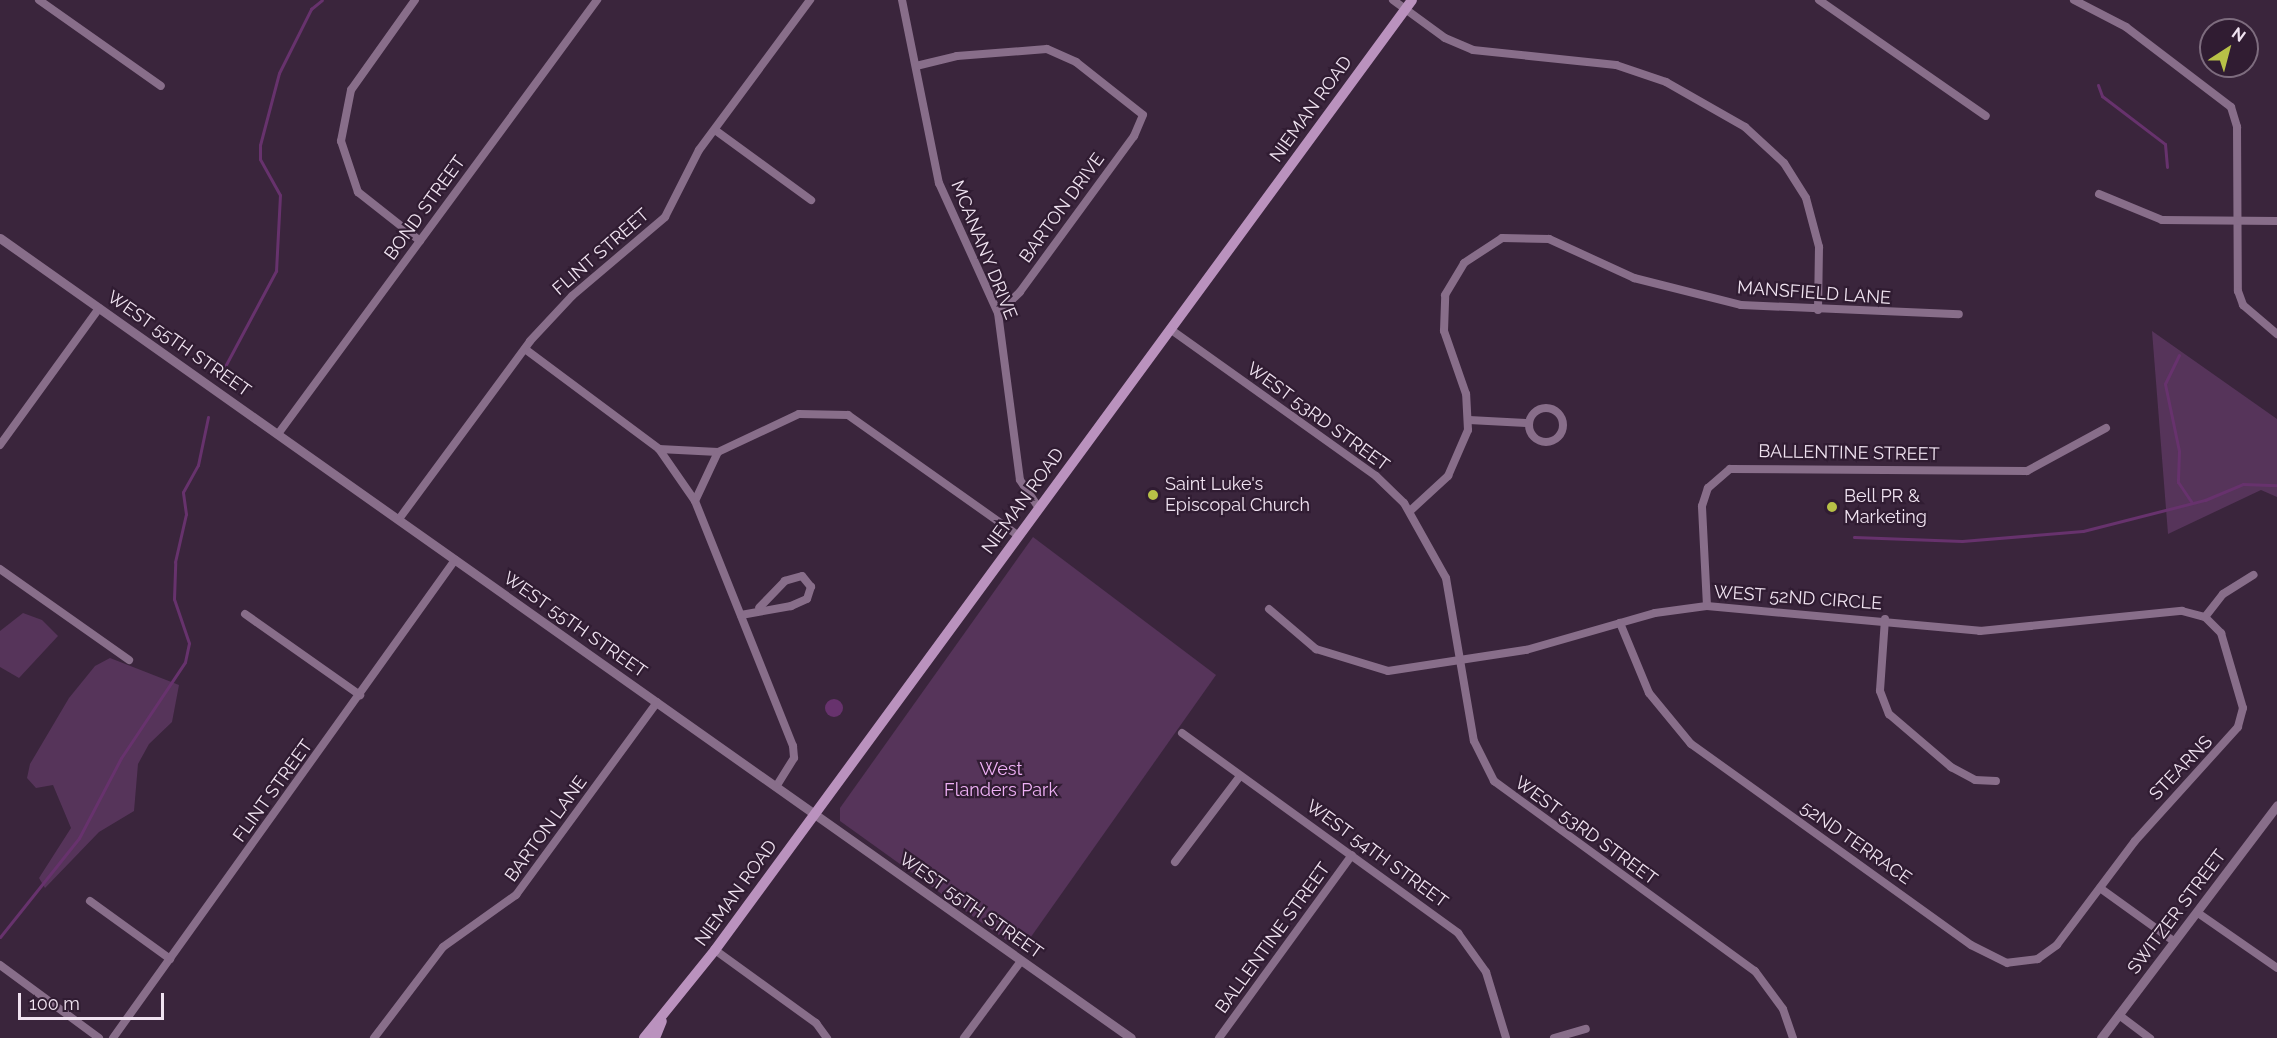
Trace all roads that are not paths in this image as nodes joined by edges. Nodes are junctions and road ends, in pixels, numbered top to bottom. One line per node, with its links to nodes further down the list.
1 (39, 0): 11 (street)
2 (416, 0): 19 (street)
3 (597, 0): 19 (street, BOND STREET)
4 (810, 0): 13 (street, FLINT STREET)
5 (902, 0): 10 (street, MCANANY DRIVE)
6 (1393, 0): 9 (street)
7 (1819, 0): 12 (street)
8 (2074, 0): 17 (street)
9 (1409, 4): 21 (street); 24 (main road, NIEMAN ROAD)
10 (916, 66): 22 (street, MCANANY DRIVE); 22 (street, BARTON DRIVE)
11 (160, 86)
12 (1986, 116)
13 (715, 130): 15 (street); 26 (street, FLINT STREET)
14 (2099, 194): 17 (street)
15 (811, 200)
16 (2277, 221): 17 (street)
17 (2237, 222): 25 (street)
18 (0, 238): 20 (street, WEST 55TH STREET)
19 (420, 241): 30 (street, BOND STREET)
20 (99, 308): 30 (street, WEST 55TH STREET); 31 (street)
21 (1818, 310): 23 (street, MANSFIELD LANE); 27 (street, MANSFIELD LANE)
22 (998, 313): 35 (street, MCANANY DRIVE)
23 (1959, 314)
24 (1170, 329): 35 (main road, NIEMAN ROAD); 36 (street, WEST 53RD STREET)
25 (2277, 334)
26 (525, 349): 32 (street); 37 (street, FLINT STREET)
27 (1469, 420): 28 (street); 36 (street, MANSFIELD LANE)
28 (1526, 423): 28 (street)
29 (2106, 428): 42 (street, BALLENTINE STREET)
30 (278, 434): 37 (street, WEST 55TH STREET)
31 (0, 444)
32 (658, 449): 33 (street); 34 (street)
33 (717, 452): 34 (street); 38 (street)
34 (695, 501): 46 (street)
35 (1039, 508): 38 (main road, NIEMAN ROAD)
36 (1410, 511): 51 (street, WEST 53RD STREET)
37 (399, 519): 39 (street, WEST 55TH STREET)
38 (1019, 536): 59 (main road, NIEMAN ROAD)
39 (455, 560): 52 (street, FLINT STREET); 53 (street, WEST 55TH STREET)
40 (0, 569): 50 (street)
41 (2253, 575): 47 (street)
42 (1707, 606): 48 (street, WEST 52ND CIRCLE); 49 (street, WEST 52ND CIRCLE)
43 (759, 608): 43 (street); 46 (street)
44 (1269, 609): 51 (street, WEST 52ND CIRCLE)
45 (245, 614): 52 (street)
46 (741, 615): 57 (street)
47 (2205, 617): 48 (street, WEST 52ND CIRCLE); 62 (street, STEARNS)
48 (1885, 619): 56 (street)
49 (1620, 622): 51 (street, WEST 52ND CIRCLE); 69 (street, 52ND TERRACE)
50 (129, 660)
51 (1461, 662): 86 (street, WEST 53RD STREET)
52 (360, 695): 67 (street, FLINT STREET)
53 (657, 702): 57 (street, WEST 55TH STREET); 77 (street, BARTON LANE)
54 (1182, 733): 55 (street, WEST 54TH STREET)
55 (1240, 776): 60 (street, WEST 54TH STREET); 61 (street)
56 (1995, 781)
57 (777, 787): 59 (street, WEST 55TH STREET)
58 (2277, 805): 64 (street, SWITZER STREET)
59 (813, 814): 66 (main road, NIEMAN ROAD); 68 (street, WEST 55TH STREET)
60 (1352, 855): 83 (street, BALLENTINE STREET); 84 (street, WEST 54TH STREET)
61 (1175, 862)
62 (2100, 888): 65 (street); 69 (street, STEARNS)
63 (90, 901): 67 (street)
64 (2198, 913): 65 (street, SWITZER STREET); 71 (street)
65 (2175, 942): 72 (street, SWITZER STREET)
66 (715, 950): 73 (main road, NIEMAN ROAD); 80 (street)
67 (170, 958): 76 (street, FLINT STREET)
68 (1021, 961): 81 (street); 82 (street, WEST 55TH STREET)
69 (2023, 963)
70 (0, 965): 75 (street)
71 (2277, 968)
72 (2119, 1015): 87 (street, SWITZER STREET); 88 (street)
73 (662, 1021): 78 (main road, NIEMAN ROAD); 79 (main road, NIEMAN ROAD)
74 (1587, 1029): 85 (street)
75 (99, 1038)
76 (113, 1038)
77 (374, 1038)
78 (644, 1038)
79 (655, 1038)
80 (827, 1038)
81 (964, 1038)
82 (1131, 1038)
83 (1219, 1038)
84 (1506, 1038)
85 (1554, 1038)
86 (1793, 1038)
87 (2101, 1038)
88 (2150, 1038)

